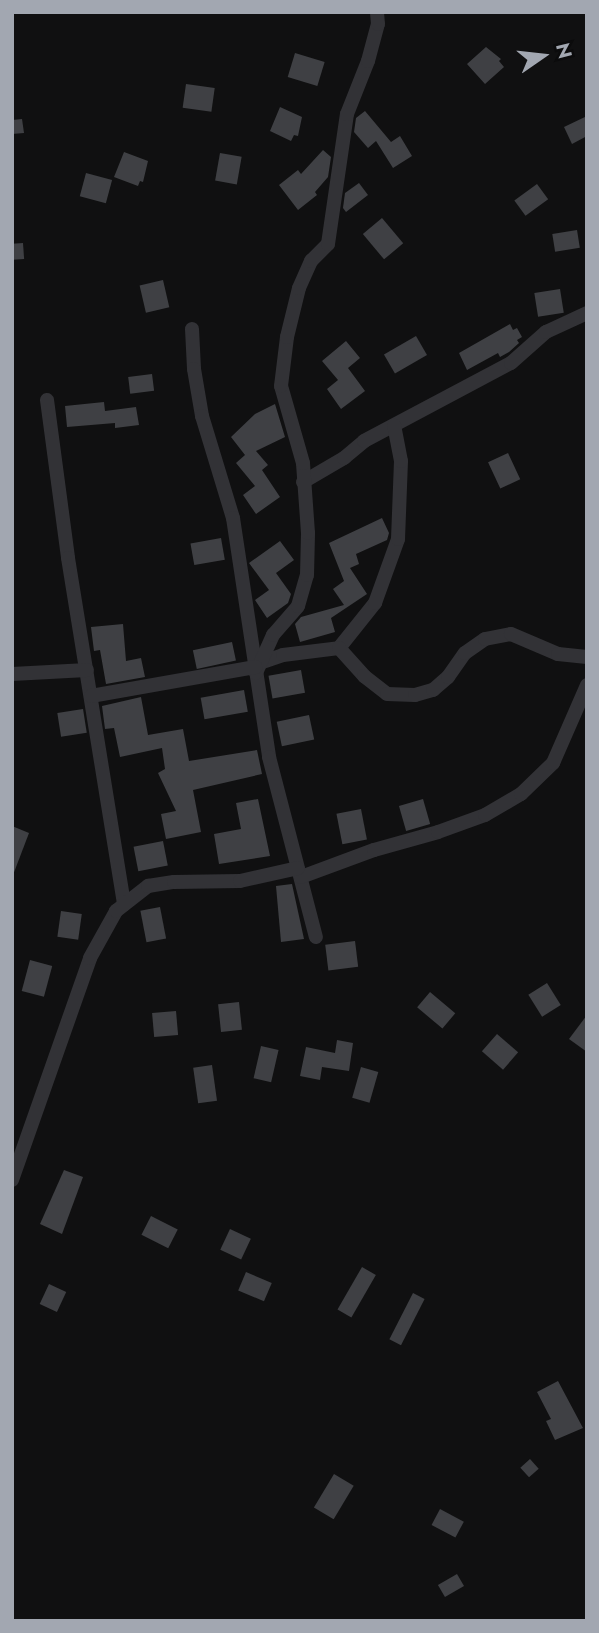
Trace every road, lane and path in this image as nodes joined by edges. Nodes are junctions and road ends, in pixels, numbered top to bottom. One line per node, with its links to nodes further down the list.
1 (377, 12): 6 (street)
2 (587, 313): 5 (street)
3 (192, 329): 9 (street)
4 (47, 400): 10 (street)
5 (394, 426): 6 (street); 7 (street)
6 (303, 482): 9 (street)
7 (339, 648): 8 (street); 9 (street)
8 (587, 657)
9 (257, 667): 13 (street); 14 (street)
10 (87, 670): 11 (street); 13 (street)
11 (12, 674)
12 (587, 685): 14 (street)
13 (91, 696): 15 (street)
14 (300, 873): 15 (street); 16 (street)
15 (124, 904): 17 (street)
16 (316, 937)
17 (12, 1180)

